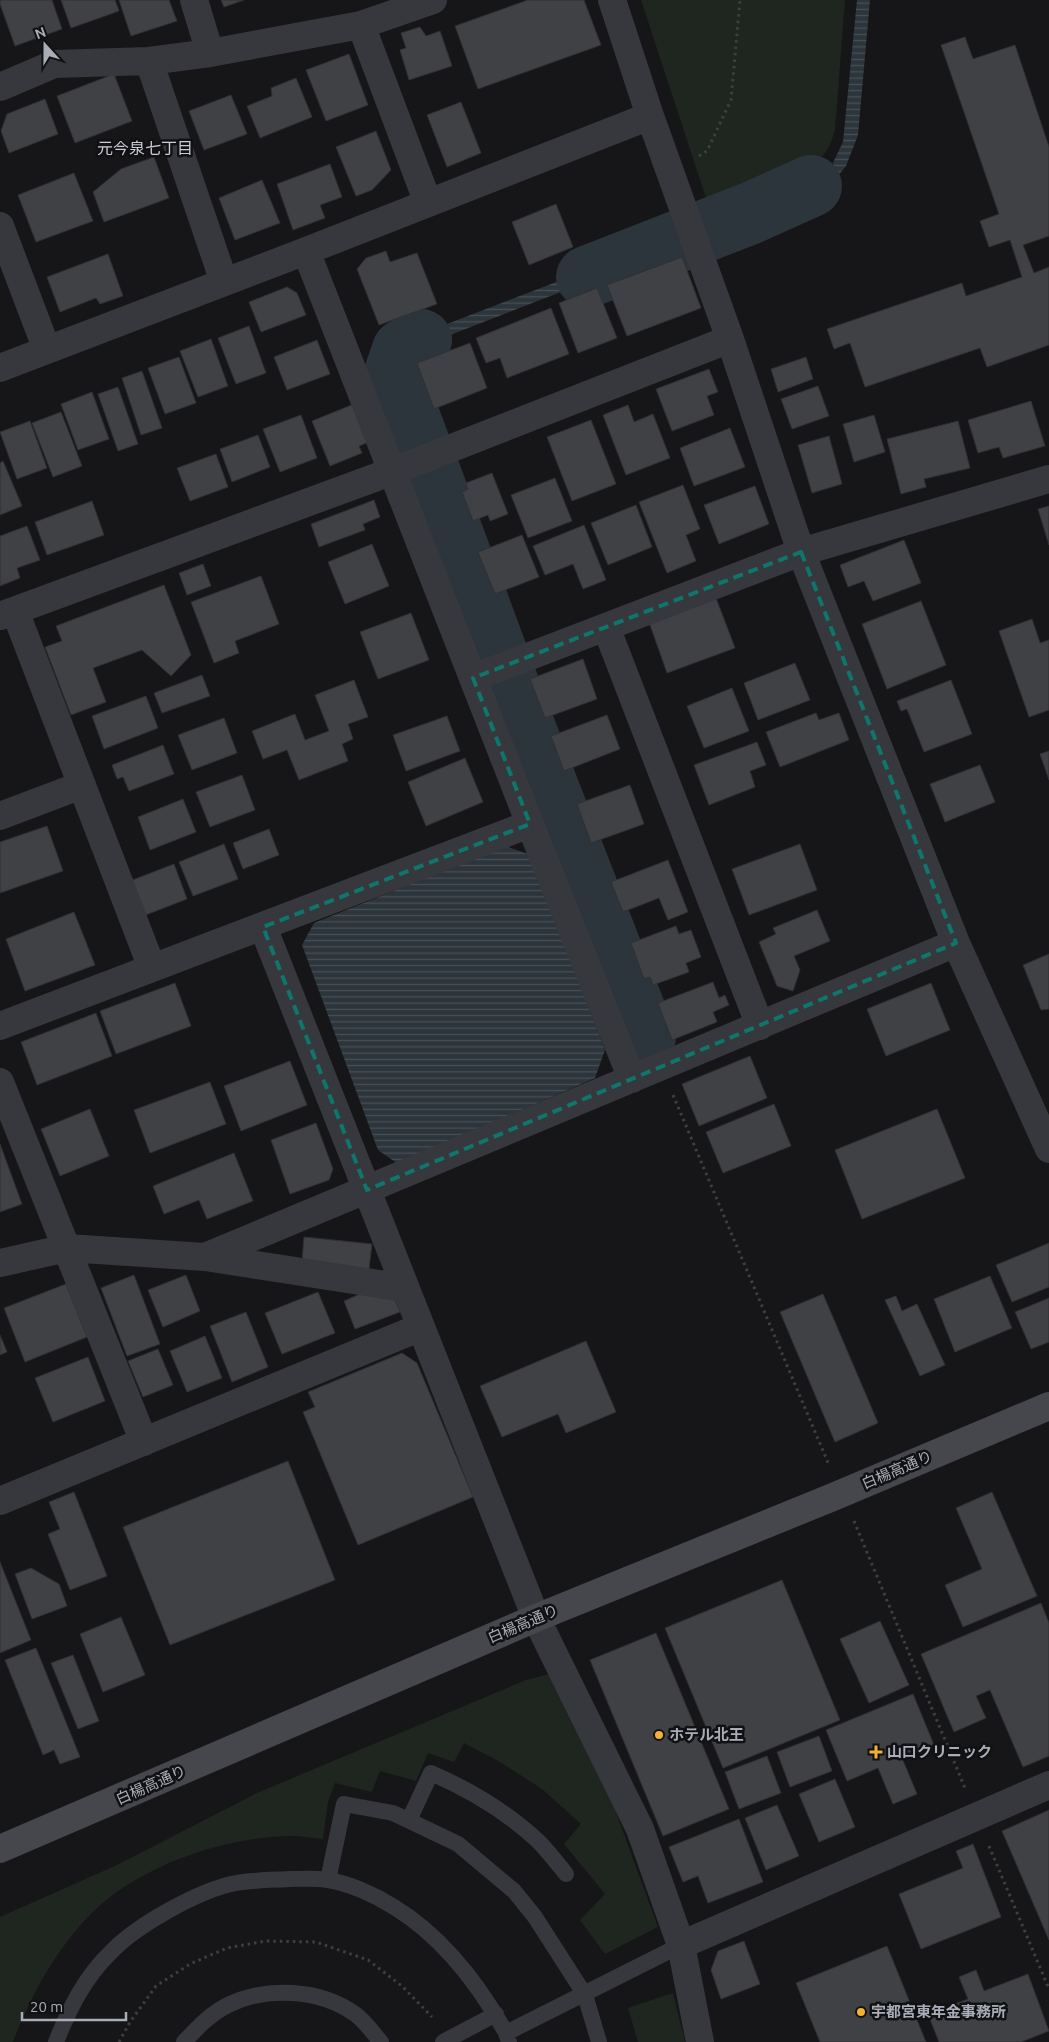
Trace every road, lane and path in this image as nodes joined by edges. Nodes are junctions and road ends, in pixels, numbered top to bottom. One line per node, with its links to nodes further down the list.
1 (194, 0): 6 (street)
2 (433, 0): 5 (street)
3 (612, 0): 9 (street)
4 (740, 0): 10 (path)
5 (362, 25): 6 (street); 11 (street)
6 (210, 53): 7 (street)
7 (149, 61): 8 (street); 14 (street)
8 (0, 87)
9 (650, 116): 10 (street); 11 (street)
10 (669, 169): 15 (street)
11 (428, 203): 13 (street)
12 (0, 226): 16 (street)
13 (306, 251): 14 (street); 18 (street)
14 (224, 282): 16 (street)
15 (730, 339): 18 (street); 20 (street)
16 (47, 350): 17 (street)
17 (0, 368)
18 (393, 471): 21 (street); 23 (street)
19 (1049, 479): 20 (street)
20 (801, 552): 22 (street); 28 (street)
21 (8, 614): 24 (street)
22 (606, 627): 23 (street); 31 (street)
23 (473, 678): 26 (street)
24 (82, 785): 25 (street); 29 (street)
25 (0, 816)
26 (530, 824): 27 (street); 33 (street)
27 (263, 927): 29 (street); 36 (street)
28 (956, 943): 31 (street); 35 (street)
29 (152, 968): 30 (street)
30 (0, 1026)
31 (760, 1026): 32 (street)
32 (662, 1067): 33 (street); 44 (path)
33 (632, 1080): 36 (street)
34 (0, 1082): 37 (street)
35 (1049, 1148)
36 (367, 1190): 38 (street); 40 (street)
37 (67, 1248): 38 (street); 39 (street); 43 (street)
38 (205, 1258): 40 (street)
39 (0, 1263)
40 (405, 1288): 41 (street)
41 (421, 1327): 43 (street); 46 (street)
42 (1049, 1406): 44 (street, 白楊高通り)
43 (144, 1442): 45 (street)
44 (842, 1493): 46 (street, 白楊高通り); 48 (path)
45 (0, 1501)
46 (536, 1618): 50 (street, 白楊高通り); 53 (street)
47 (1049, 1785): 48 (street)
48 (976, 1815): 53 (street); 54 (path)
49 (409, 1820): 51 (lane); 52 (lane); 55 (lane)
50 (0, 1850)
51 (566, 1874)
52 (328, 1880): 56 (lane); 58 (lane)
53 (681, 1945): 55 (lane); 63 (street)
54 (1049, 1989)
55 (584, 1995): 57 (lane); 62 (lane)
56 (496, 2014): 57 (lane); 61 (lane)
57 (508, 2037)
58 (56, 2042)
59 (184, 2042): 60 (lane)
60 (381, 2042)
61 (443, 2042)
62 (599, 2042)
63 (700, 2042)

